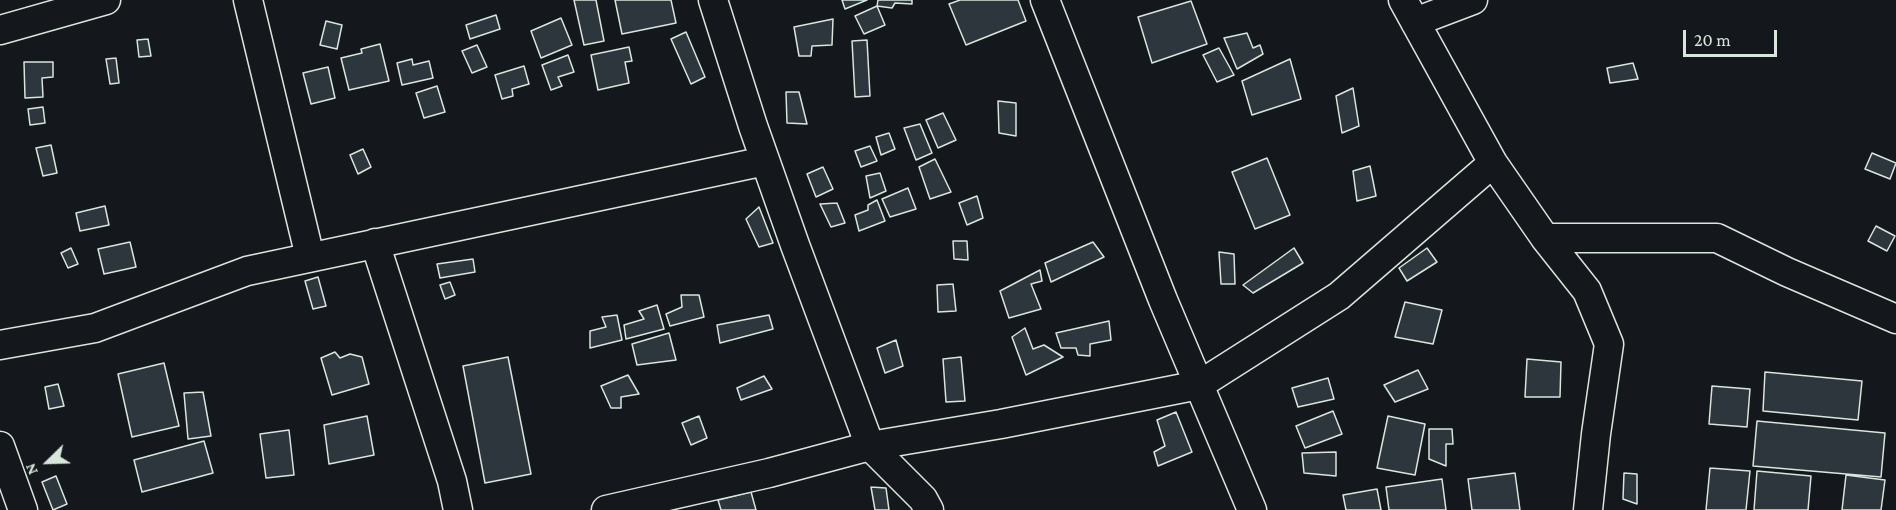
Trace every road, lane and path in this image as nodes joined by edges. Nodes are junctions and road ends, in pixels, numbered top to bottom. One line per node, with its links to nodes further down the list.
1 (106, 0): 7 (street)
2 (248, 0): 12 (street)
3 (713, 0): 8 (street)
4 (1046, 0): 15 (street)
5 (1473, 0): 6 (street)
6 (1409, 11): 9 (street)
7 (0, 30)
8 (765, 161): 11 (street); 17 (street)
9 (1493, 163): 10 (street); 15 (street)
10 (1545, 238): 13 (street); 23 (street)
11 (375, 243): 12 (street); 19 (street)
12 (310, 257): 14 (street)
13 (1896, 319)
14 (0, 345)
15 (1199, 385): 17 (street); 22 (street)
16 (0, 446): 18 (street)
17 (870, 446): 20 (street); 21 (street)
18 (23, 510)
19 (458, 510)
20 (606, 510)
21 (929, 510)
22 (1252, 510)
23 (1588, 510)

